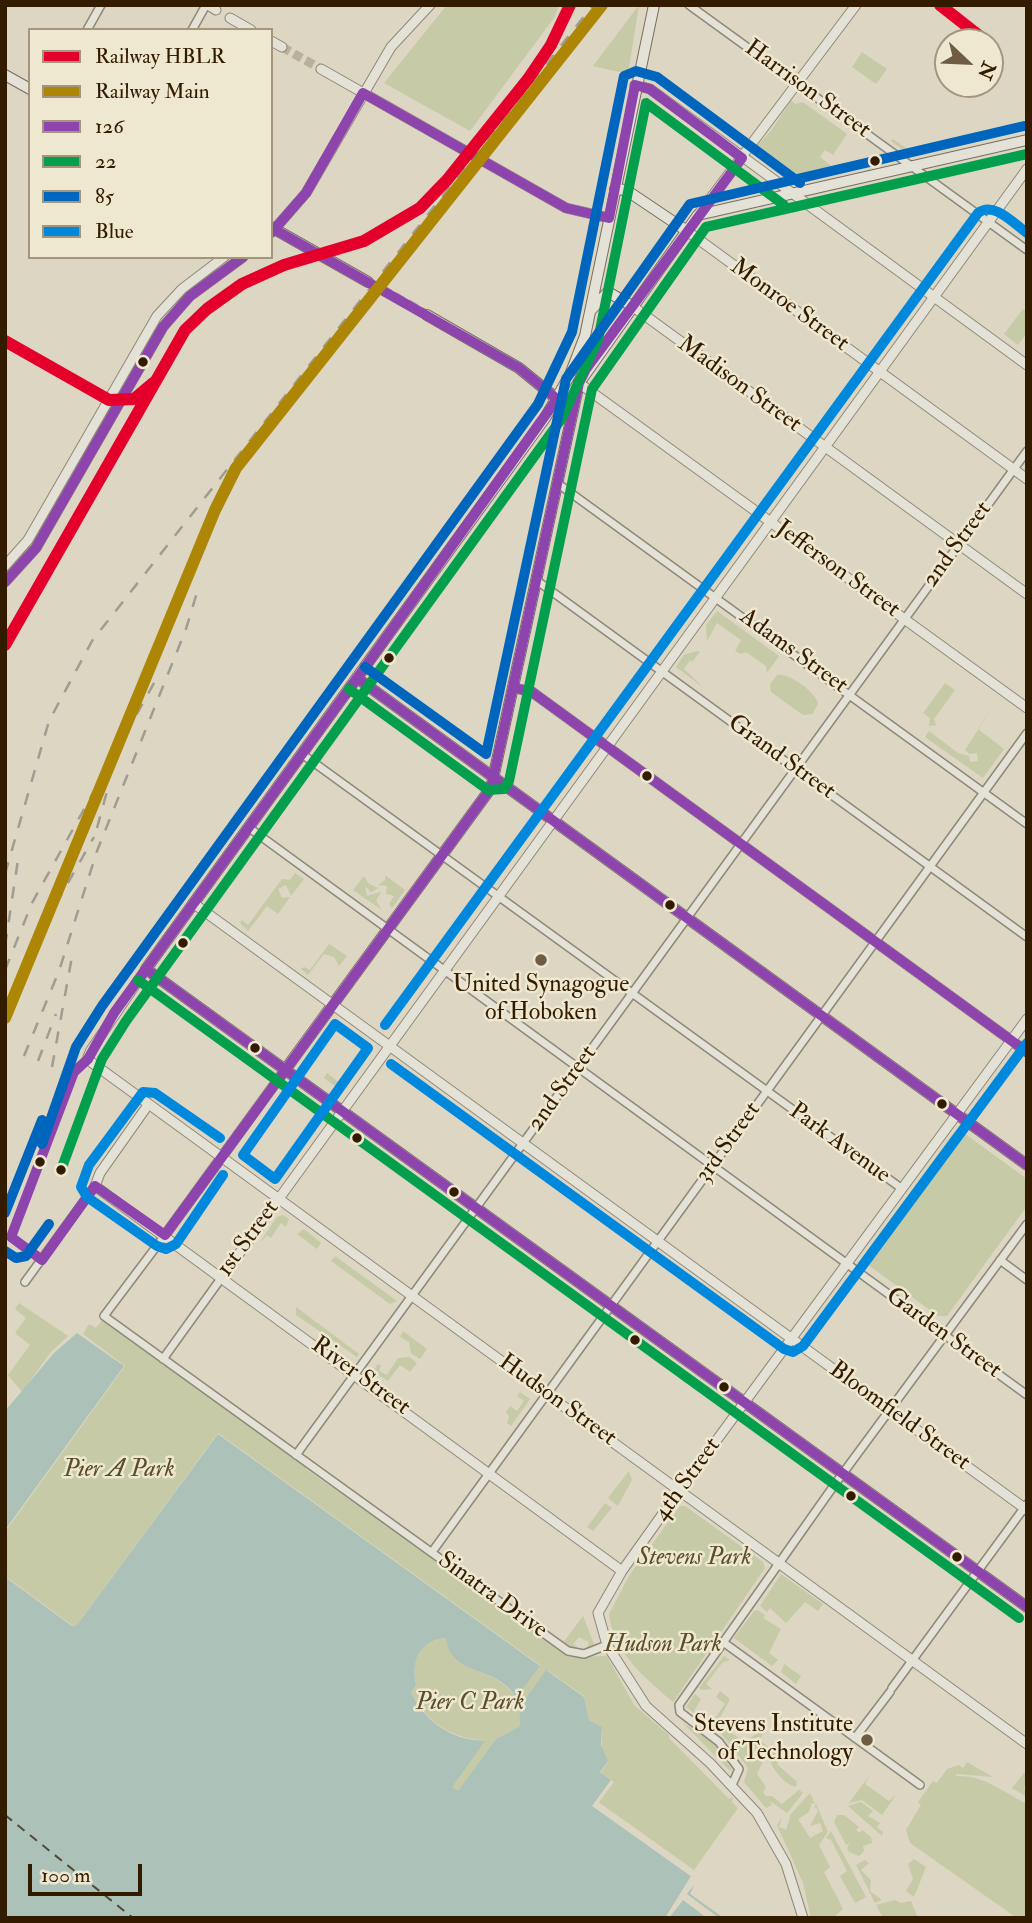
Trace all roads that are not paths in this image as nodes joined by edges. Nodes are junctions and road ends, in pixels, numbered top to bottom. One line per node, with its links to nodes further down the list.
1 (101, 5): 8 (street)
2 (430, 5): 18 (street)
3 (654, 5): 16 (main road)
4 (689, 5): 15 (street, Harrison Street)
5 (856, 5): 15 (street)
6 (210, 7): 9 (street)
7 (230, 18): 10 (street)
8 (88, 28)
9 (194, 28)
10 (248, 28)
11 (273, 42): 12 (street)
12 (282, 47)
13 (321, 69): 18 (street)
14 (5, 75): 17 (main road)
15 (798, 83): 20 (street); 21 (street, Harrison Street)
16 (635, 85): 20 (street); 23 (main road)
17 (28, 88)
18 (363, 93): 26 (street); 28 (street)
19 (1027, 140): 21 (main road)
20 (742, 158): 24 (street); 25 (street)
21 (913, 166): 24 (main road); 27 (street, Harrison Street)
22 (1027, 169): 27 (street, 1st Street)
23 (615, 188): 26 (main road); 30 (main road, Monroe Street)
24 (792, 194): 25 (main road); 35 (street)
25 (698, 215): 30 (main road)
26 (609, 218): 37 (main road)
27 (988, 222): 31 (street, Harrison Street); 35 (street, 1st Street)
28 (273, 229)
29 (273, 231): 34 (main road)
30 (687, 232): 36 (main road); 40 (street, Monroe Street)
31 (1027, 250)
32 (221, 259): 43 (street)
33 (240, 259): 44 (street)
34 (368, 282)
35 (934, 296): 39 (street); 40 (street, 1st Street)
36 (632, 306): 37 (main road, Madison Street); 41 (main road); 45 (street, Madison Street)
37 (590, 312): 42 (main road)
38 (427, 316): 42 (main road)
39 (1027, 365)
40 (879, 372): 45 (street, 1st Street); 47 (street, Monroe Street)
41 (579, 383): 49 (main road); 50 (street, Jefferson Street)
42 (557, 399): 59 (main road)
43 (89, 432): 44 (street); 52 (street)
44 (99, 437): 54 (street)
45 (824, 447): 50 (street, 1st Street); 51 (street, Madison Street)
46 (1027, 451): 47 (street, 2nd Street)
47 (1013, 469): 48 (street, Monroe Street); 51 (street, 2nd Street)
48 (1027, 479)
49 (557, 483): 53 (main road); 56 (street, Adams Street)
50 (769, 522): 56 (street, 1st Street); 57 (street, Jefferson Street)
51 (959, 544): 55 (street, Madison Street); 57 (street, 2nd Street)
52 (5, 566)
53 (536, 580): 58 (street, Grand Street); 60 (main road)
54 (5, 582)
55 (1027, 594)
56 (716, 597): 58 (street, 1st Street); 61 (street, Adams Street)
57 (905, 619): 61 (street, 2nd Street); 62 (street, Jefferson Street)
58 (662, 671): 64 (street, 1st Street); 66 (street, Grand Street)
59 (357, 678): 65 (main road); 67 (main road)
60 (515, 688): 64 (street); 67 (main road)
61 (850, 694): 66 (street, 2nd Street); 68 (street, Adams Street)
62 (1027, 708)
63 (1027, 733): 68 (street, 3rd Street)
64 (606, 747): 69 (street, 1st Street); 72 (street)
65 (302, 754): 71 (main road); 73 (street, Park Avenue)
66 (796, 769): 72 (street, 2nd Street); 74 (street, Grand Street)
67 (495, 778): 69 (main road); 73 (main road)
68 (984, 792): 70 (street, Adams Street); 74 (street, 3rd Street)
69 (552, 820): 75 (street, 1st Street); 77 (main road)
70 (1027, 824)
71 (248, 827): 76 (main road); 78 (street, Garden Street)
72 (742, 844): 77 (street, 2nd Street); 80 (street)
73 (443, 855): 75 (street, Park Avenue); 78 (main road)
74 (930, 866): 79 (street, Grand Street); 80 (street, 3rd Street)
75 (498, 895): 82 (street, 1st Street); 83 (street, Park Avenue)
76 (193, 903): 81 (main road); 84 (street, Bloomfield Street)
77 (687, 918): 83 (street, 2nd Street); 85 (main road)
78 (387, 928): 82 (street, Garden Street); 84 (main road)
79 (1027, 937)
80 (877, 940): 85 (street, 3rd Street); 87 (street)
81 (146, 969): 91 (main road); 93 (street, Hudson Street)
82 (443, 969): 88 (street, 1st Street); 90 (street, Garden Street)
83 (633, 994): 90 (street, 2nd Street); 92 (street, Park Avenue)
84 (332, 1004): 88 (street, Bloomfield Street); 91 (main road)
85 (821, 1016): 92 (street, 3rd Street); 95 (main road)
86 (1027, 1019): 87 (street, 4th Street)
87 (1011, 1039): 89 (street); 95 (street, 4th Street)
88 (388, 1044): 94 (street, 1st Street); 96 (street, Bloomfield Street)
89 (1027, 1052)
90 (579, 1068): 96 (street, 2nd Street); 99 (street, Garden Street)
91 (285, 1070): 94 (main road); 97 (street)
92 (766, 1091): 99 (street, 3rd Street); 101 (street, Park Avenue)
93 (148, 1105): 97 (street, Hudson Street); 100 (street)
94 (341, 1110): 102 (street, 1st Street); 103 (main road)
95 (956, 1113): 98 (main road); 101 (street, 4th Street)
96 (524, 1143): 103 (street, 2nd Street); 106 (street, Bloomfield Street)
97 (222, 1157): 102 (street, Hudson Street); 105 (street)
98 (1027, 1165)
99 (713, 1166): 106 (street, 3rd Street); 108 (street, Garden Street)
100 (95, 1186): 105 (street, River Street); 111 (street)
101 (901, 1188): 108 (street, 4th Street)
102 (278, 1199): 109 (street, 1st Street); 112 (street, Hudson Street)
103 (476, 1209): 112 (street, 2nd Street); 113 (main road)
104 (1027, 1224): 107 (street)
105 (164, 1235): 109 (street, River Street); 116 (street, Sinatra Drive)
106 (658, 1241): 113 (street, 3rd Street); 115 (street, Bloomfield Street)
107 (1000, 1261): 110 (street); 114 (street)
108 (847, 1262): 114 (street, Garden Street); 115 (street, 4th Street)
109 (222, 1277): 116 (street, 1st Street); 117 (street, River Street)
110 (1027, 1280)
111 (25, 1282)
112 (412, 1296): 117 (street, 2nd Street); 118 (street, Hudson Street)
113 (610, 1306): 118 (street, 3rd Street); 120 (main road)
114 (945, 1336): 119 (street, Garden Street); 121 (street)
115 (792, 1338): 120 (street, 4th Street); 121 (street, Bloomfield Street)
116 (163, 1359): 122 (street, Sinatra Drive)
117 (356, 1373): 122 (street, 2nd Street); 123 (street, River Street)
118 (546, 1394): 123 (street, 3rd Street); 125 (street, Hudson Street)
119 (1027, 1395)
120 (745, 1403): 124 (main road); 125 (street, 4th Street)
121 (890, 1410): 124 (street); 126 (street, Bloomfield Street)
122 (296, 1455): 127 (street, Sinatra Drive)
123 (489, 1473): 127 (street, 3rd Street); 129 (street, River Street)
124 (842, 1474): 128 (street); 130 (main road)
125 (681, 1490): 128 (street, Hudson Street); 129 (street, 4th Street)
126 (1026, 1507): 130 (street)
127 (432, 1552): 133 (street, Sinatra Drive)
128 (779, 1562): 132 (street); 134 (street, Hudson Street)
129 (622, 1571): 133 (street, 4th Street)
130 (978, 1572): 131 (main road); 134 (street)
131 (1027, 1607)
132 (723, 1642): 135 (street); 137 (street)
133 (607, 1645): 137 (street)
134 (913, 1660): 135 (street); 136 (street, Hudson Street)
135 (855, 1738): 138 (street)
136 (1027, 1744)
137 (732, 1785): 139 (street)
138 (920, 1785)
139 (803, 1918)

